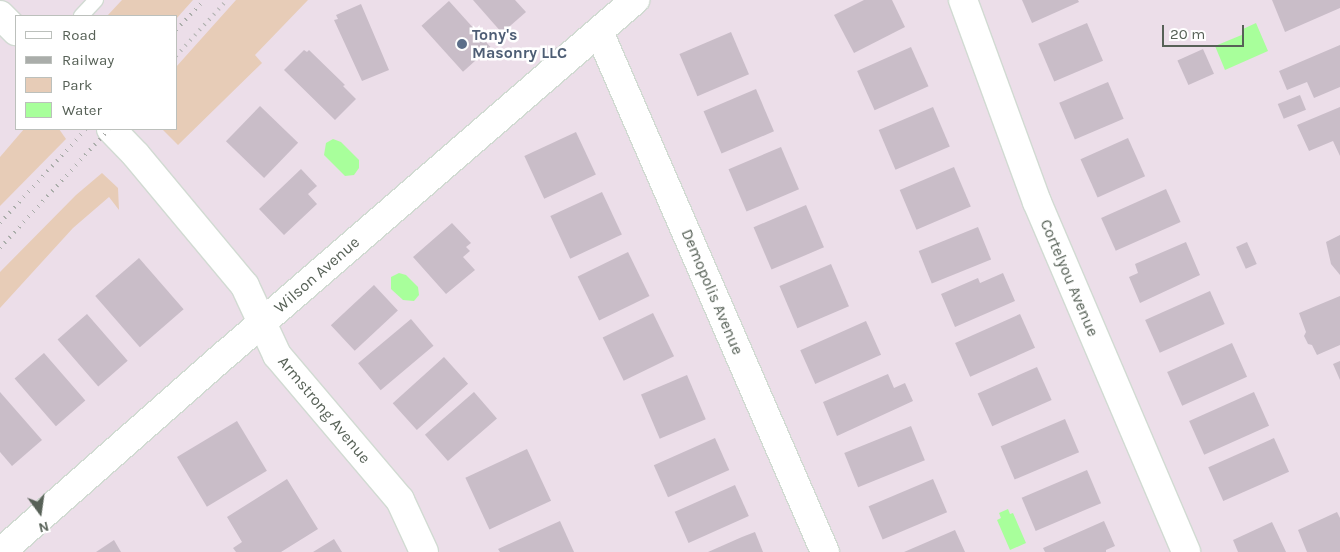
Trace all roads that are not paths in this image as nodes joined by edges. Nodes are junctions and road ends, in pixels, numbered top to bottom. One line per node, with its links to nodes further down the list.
1 (96, 0): 5 (lane)
2 (635, 0): 7 (street, Wilson Avenue)
3 (963, 0): 13 (street, Cortelyou Avenue)
4 (0, 15): 6 (street)
5 (82, 15)
6 (15, 30)
7 (599, 32): 9 (street, Wilson Avenue); 12 (street, Demopolis Avenue)
8 (112, 130): 9 (street, Armstrong Avenue)
9 (262, 322): 10 (street, Wilson Avenue); 11 (street, Armstrong Avenue)
10 (1, 552)
11 (424, 552)
12 (825, 552)
13 (1186, 552)

